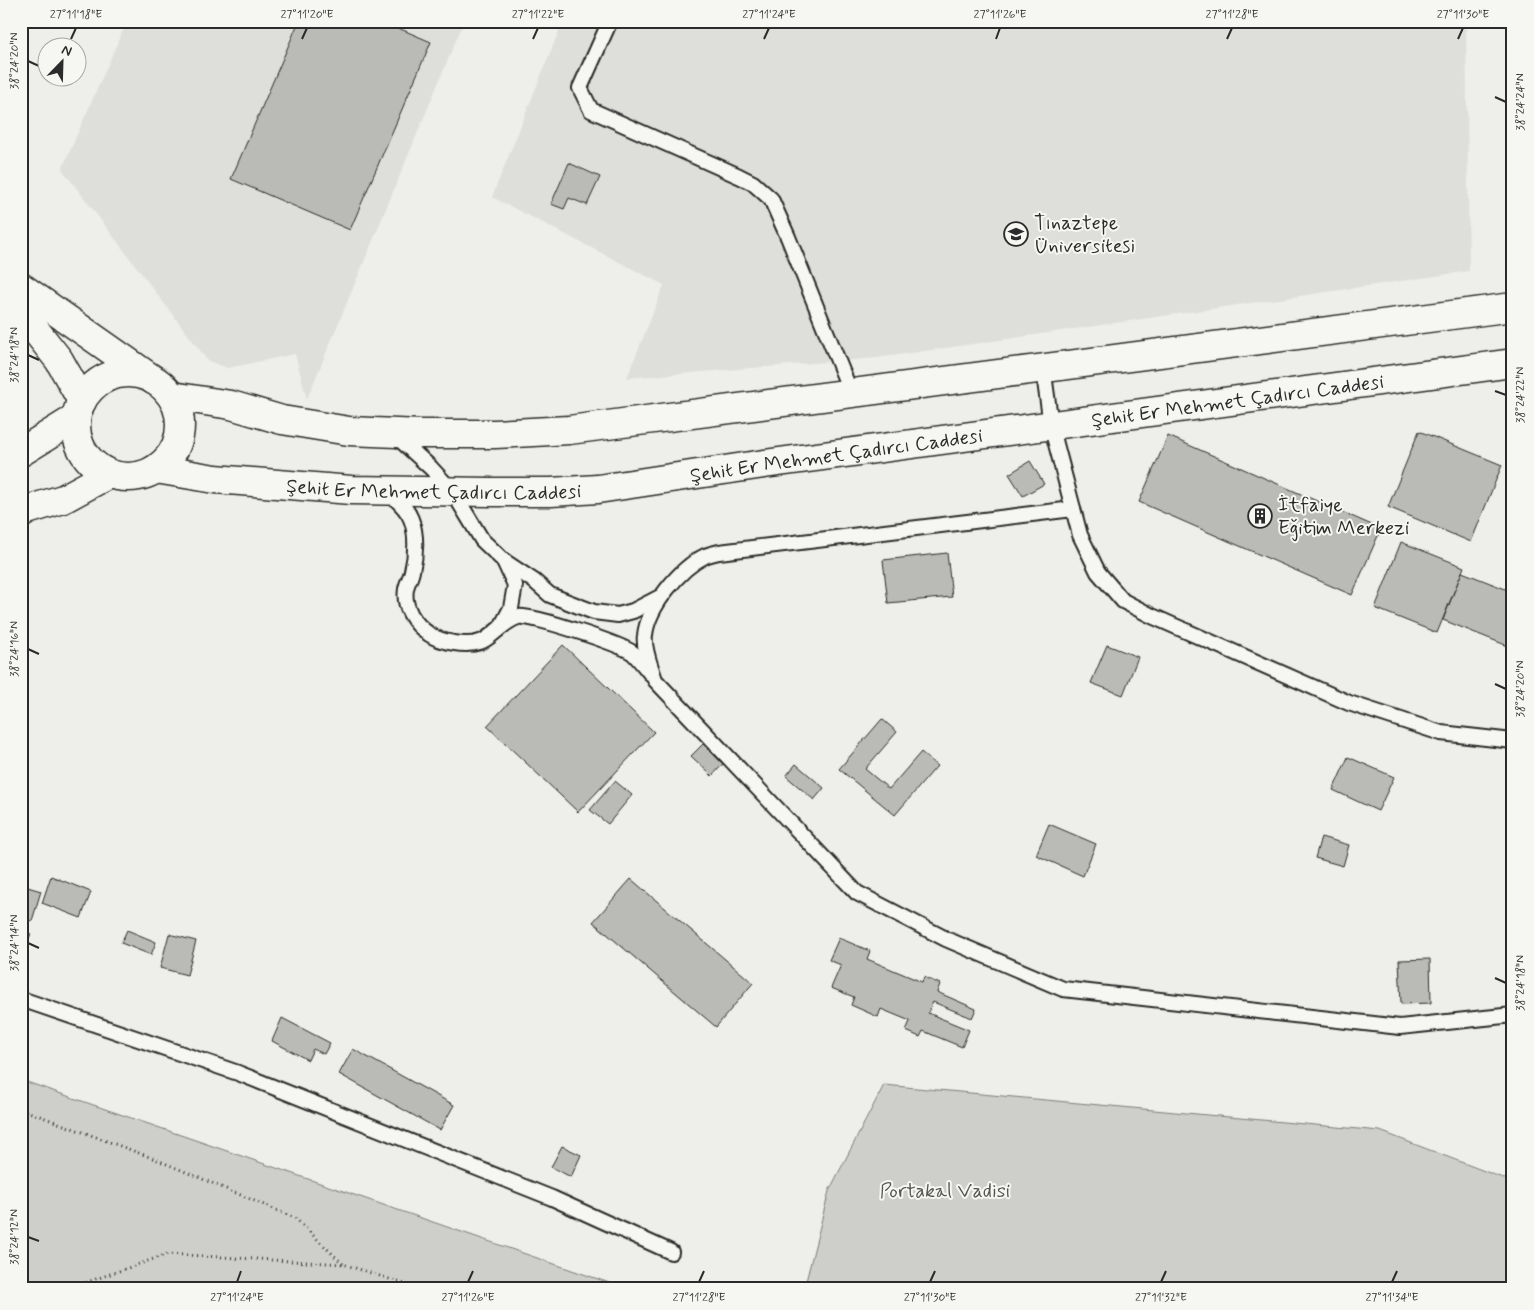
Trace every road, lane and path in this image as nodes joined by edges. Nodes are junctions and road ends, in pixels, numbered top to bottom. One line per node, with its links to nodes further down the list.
1 (610, 21): 8 (lane)
2 (21, 287): 7 (main road)
3 (1513, 307): 6 (main road)
4 (21, 312): 9 (main road)
5 (1513, 363): 10 (main road, Şehit Er Mehmet Çadırcı Caddesi)
6 (1043, 367): 8 (main road); 10 (lane)
7 (164, 389): 9 (main road); 11 (main road); 13 (main road)
8 (851, 393): 11 (main road)
9 (79, 410): 12 (main road); 14 (main road)
10 (1051, 425): 16 (main road, Şehit Er Mehmet Çadırcı Caddesi); 17 (lane)
11 (392, 433): 16 (lane)
12 (21, 452)
13 (156, 470): 14 (main road); 15 (main road, Şehit Er Mehmet Çadırcı Caddesi)
14 (109, 474): 18 (main road)
15 (387, 490): 16 (main road, Şehit Er Mehmet Çadırcı Caddesi); 21 (lane)
16 (453, 492): 19 (lane)
17 (1073, 508): 20 (lane); 23 (lane)
18 (21, 514)
19 (504, 561): 20 (lane); 21 (lane)
20 (662, 596): 22 (lane)
21 (502, 624): 22 (lane)
22 (655, 680): 25 (lane)
23 (1513, 741)
24 (21, 1000): 27 (lane)
25 (1513, 1015)
26 (21, 1109): 28 (path)
27 (671, 1252)
28 (343, 1264): 29 (path); 30 (path)
29 (67, 1289)
30 (420, 1289)

